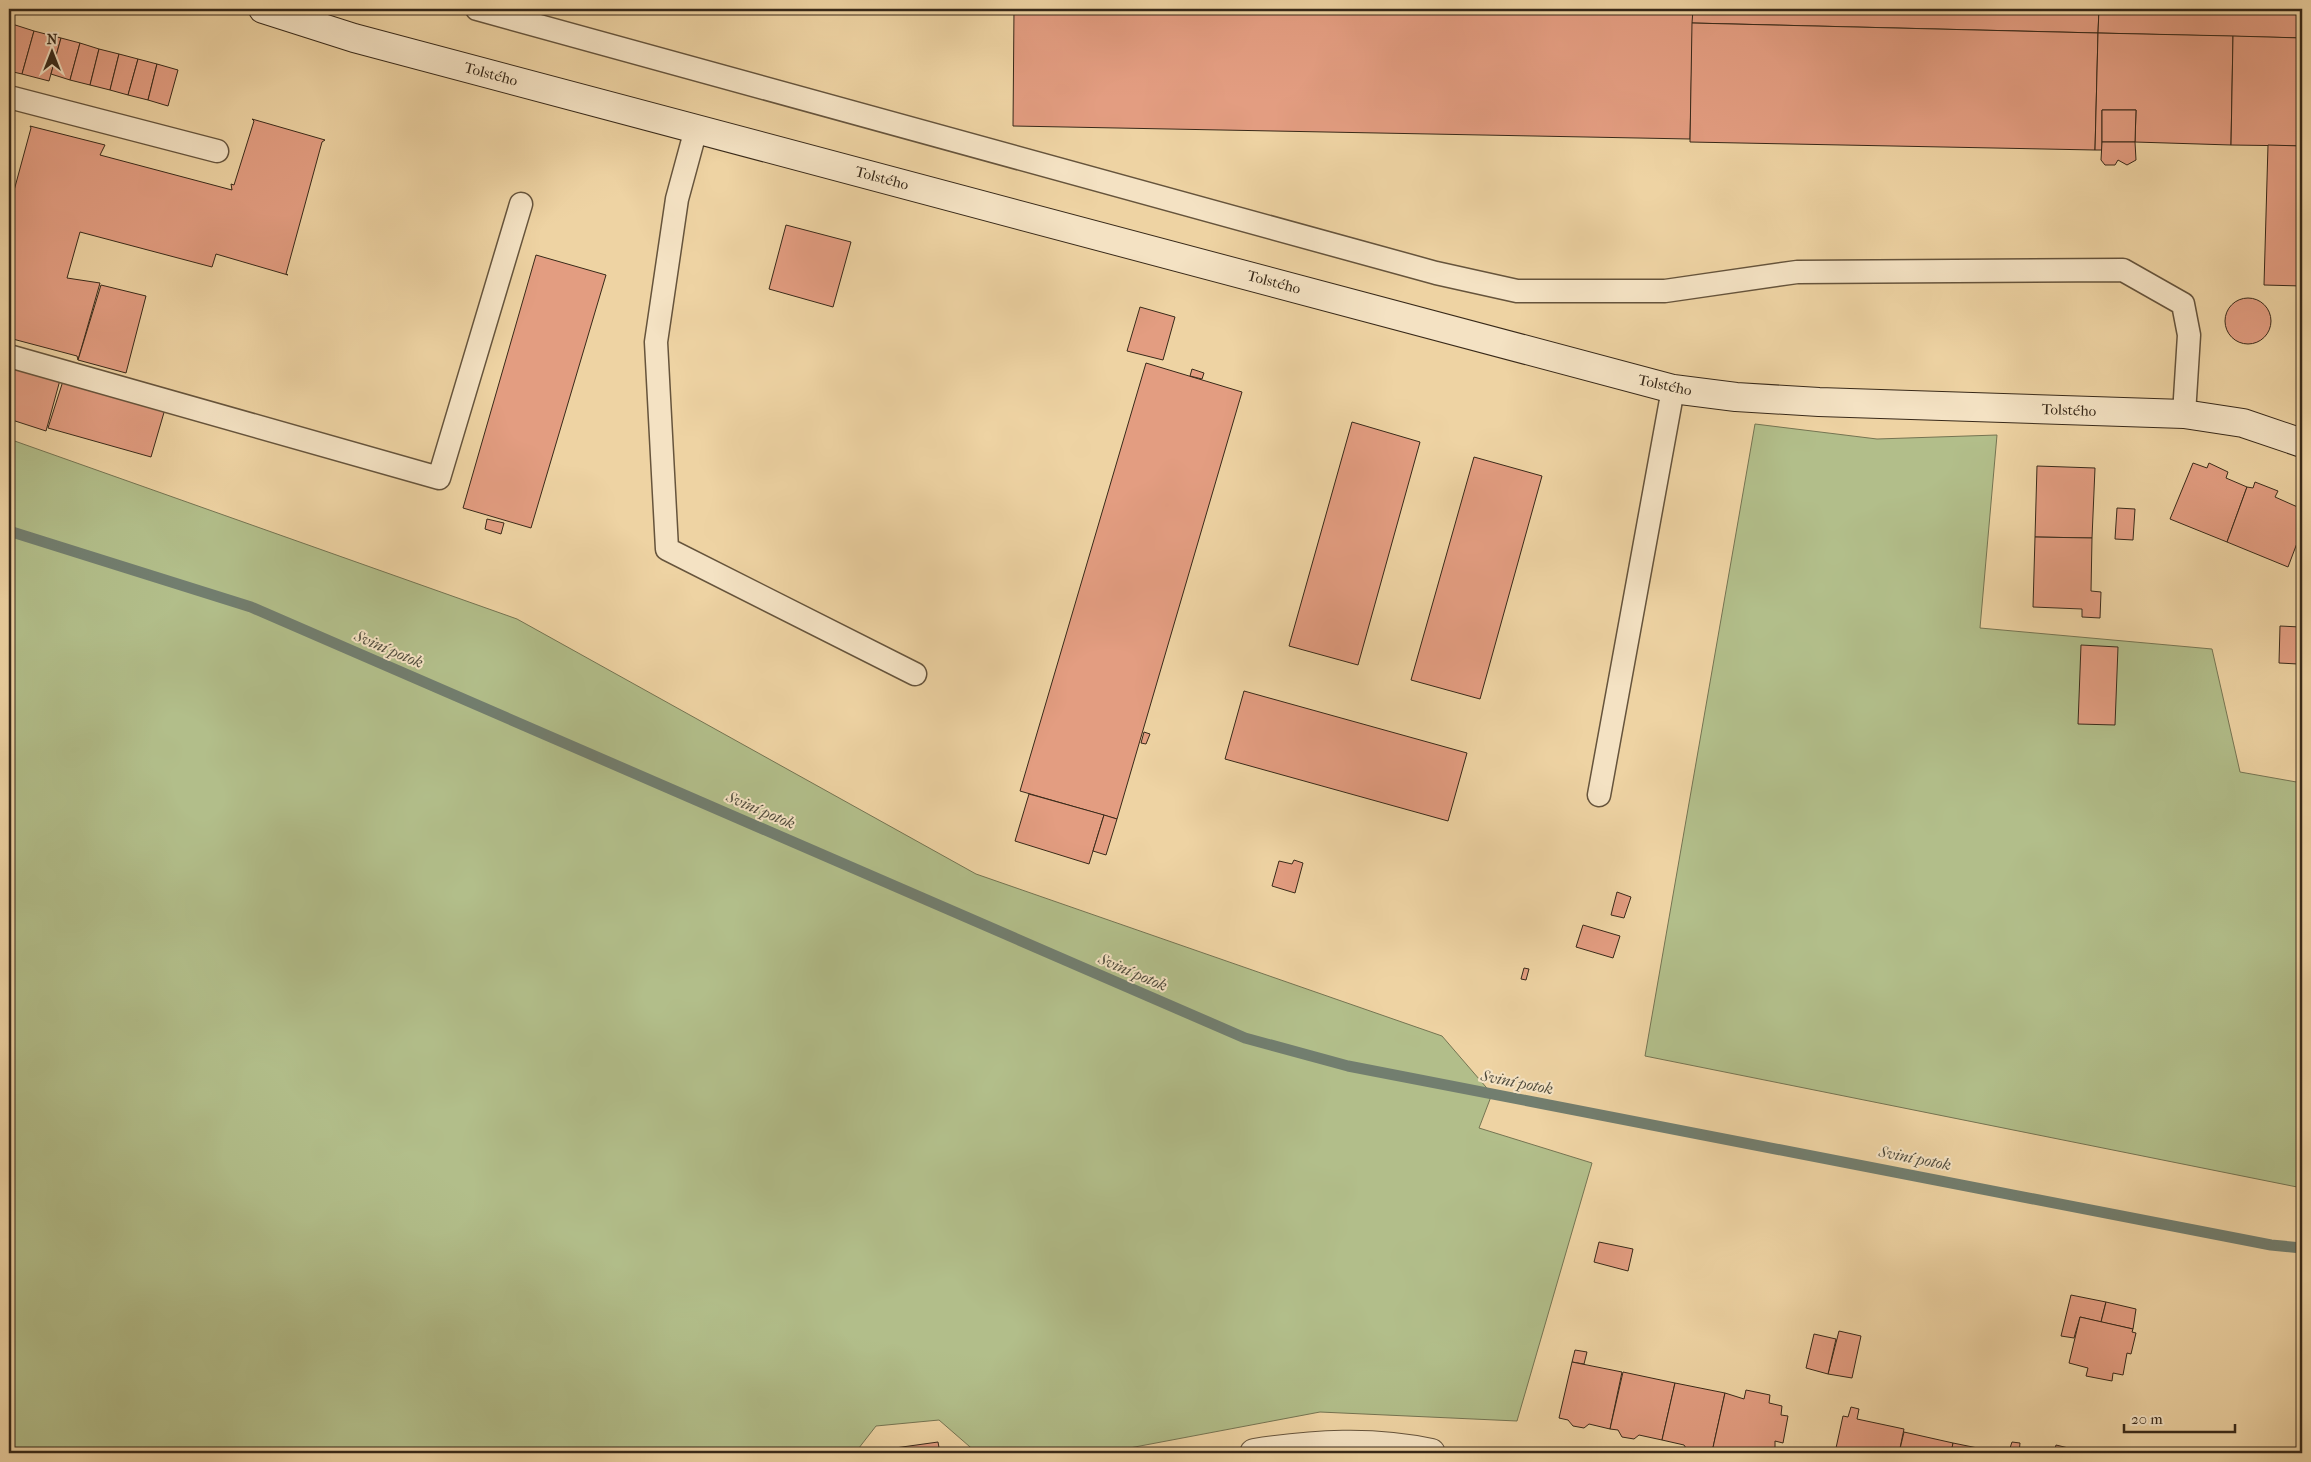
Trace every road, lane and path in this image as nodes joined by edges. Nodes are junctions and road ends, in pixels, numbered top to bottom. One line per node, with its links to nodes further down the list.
1 (263, 9): 4 (street, Tolstého)
2 (477, 9): 9 (lane)
3 (9, 97): 5 (lane)
4 (696, 129): 8 (street, Tolstého); 11 (lane)
5 (217, 151)
6 (521, 204): 7 (lane)
7 (9, 356)
8 (1673, 389): 9 (street, Tolstého); 12 (lane)
9 (2184, 414): 10 (street, Tolstého)
10 (2302, 443)
11 (915, 674)
12 (1599, 795)
13 (1254, 1453): 14 (street)
14 (1431, 1453)

